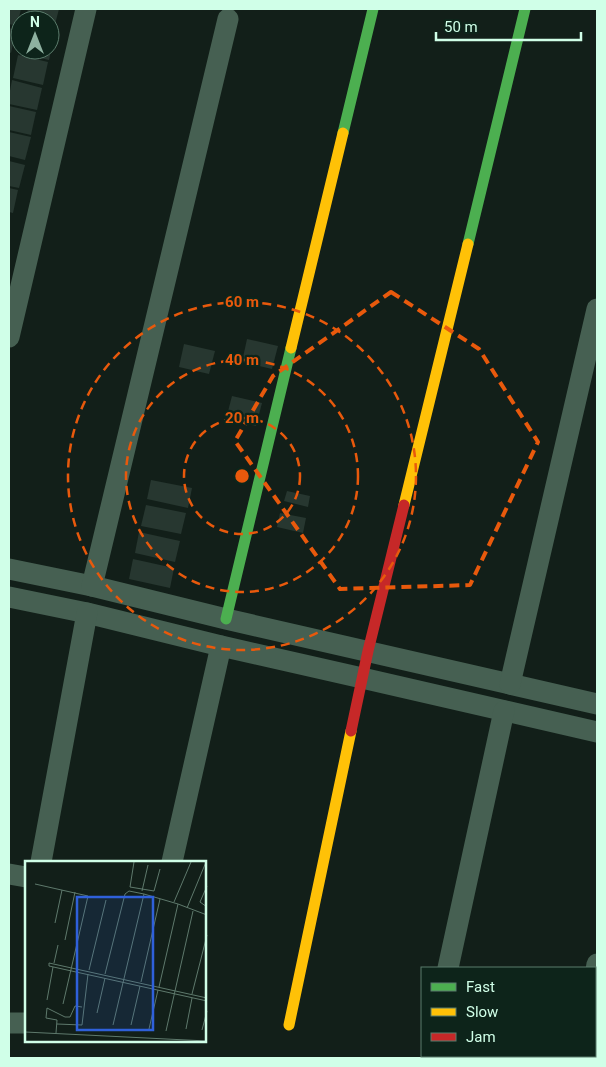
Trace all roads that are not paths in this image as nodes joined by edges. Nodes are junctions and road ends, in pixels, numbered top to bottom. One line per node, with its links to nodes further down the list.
1 (86, 9): 6 (street)
2 (373, 9): 11 (street)
3 (525, 9): 13 (street)
4 (228, 19): 8 (street)
5 (597, 309): 15 (street)
6 (9, 337)
7 (9, 569): 8 (street)
8 (92, 586): 11 (street)
9 (9, 597): 10 (street)
10 (87, 613): 12 (street); 19 (street)
11 (226, 619): 13 (street)
12 (220, 646): 14 (street); 20 (street)
13 (368, 651): 14 (street); 15 (street)
14 (362, 678): 17 (street); 26 (street)
15 (510, 684): 16 (street)
16 (597, 704)
17 (504, 711): 18 (street); 23 (street)
18 (597, 732)
19 (41, 861)
20 (172, 861)
21 (9, 874): 22 (street)
22 (25, 878)
23 (448, 967)
24 (9, 1023): 25 (street)
25 (25, 1023)
26 (289, 1025)

